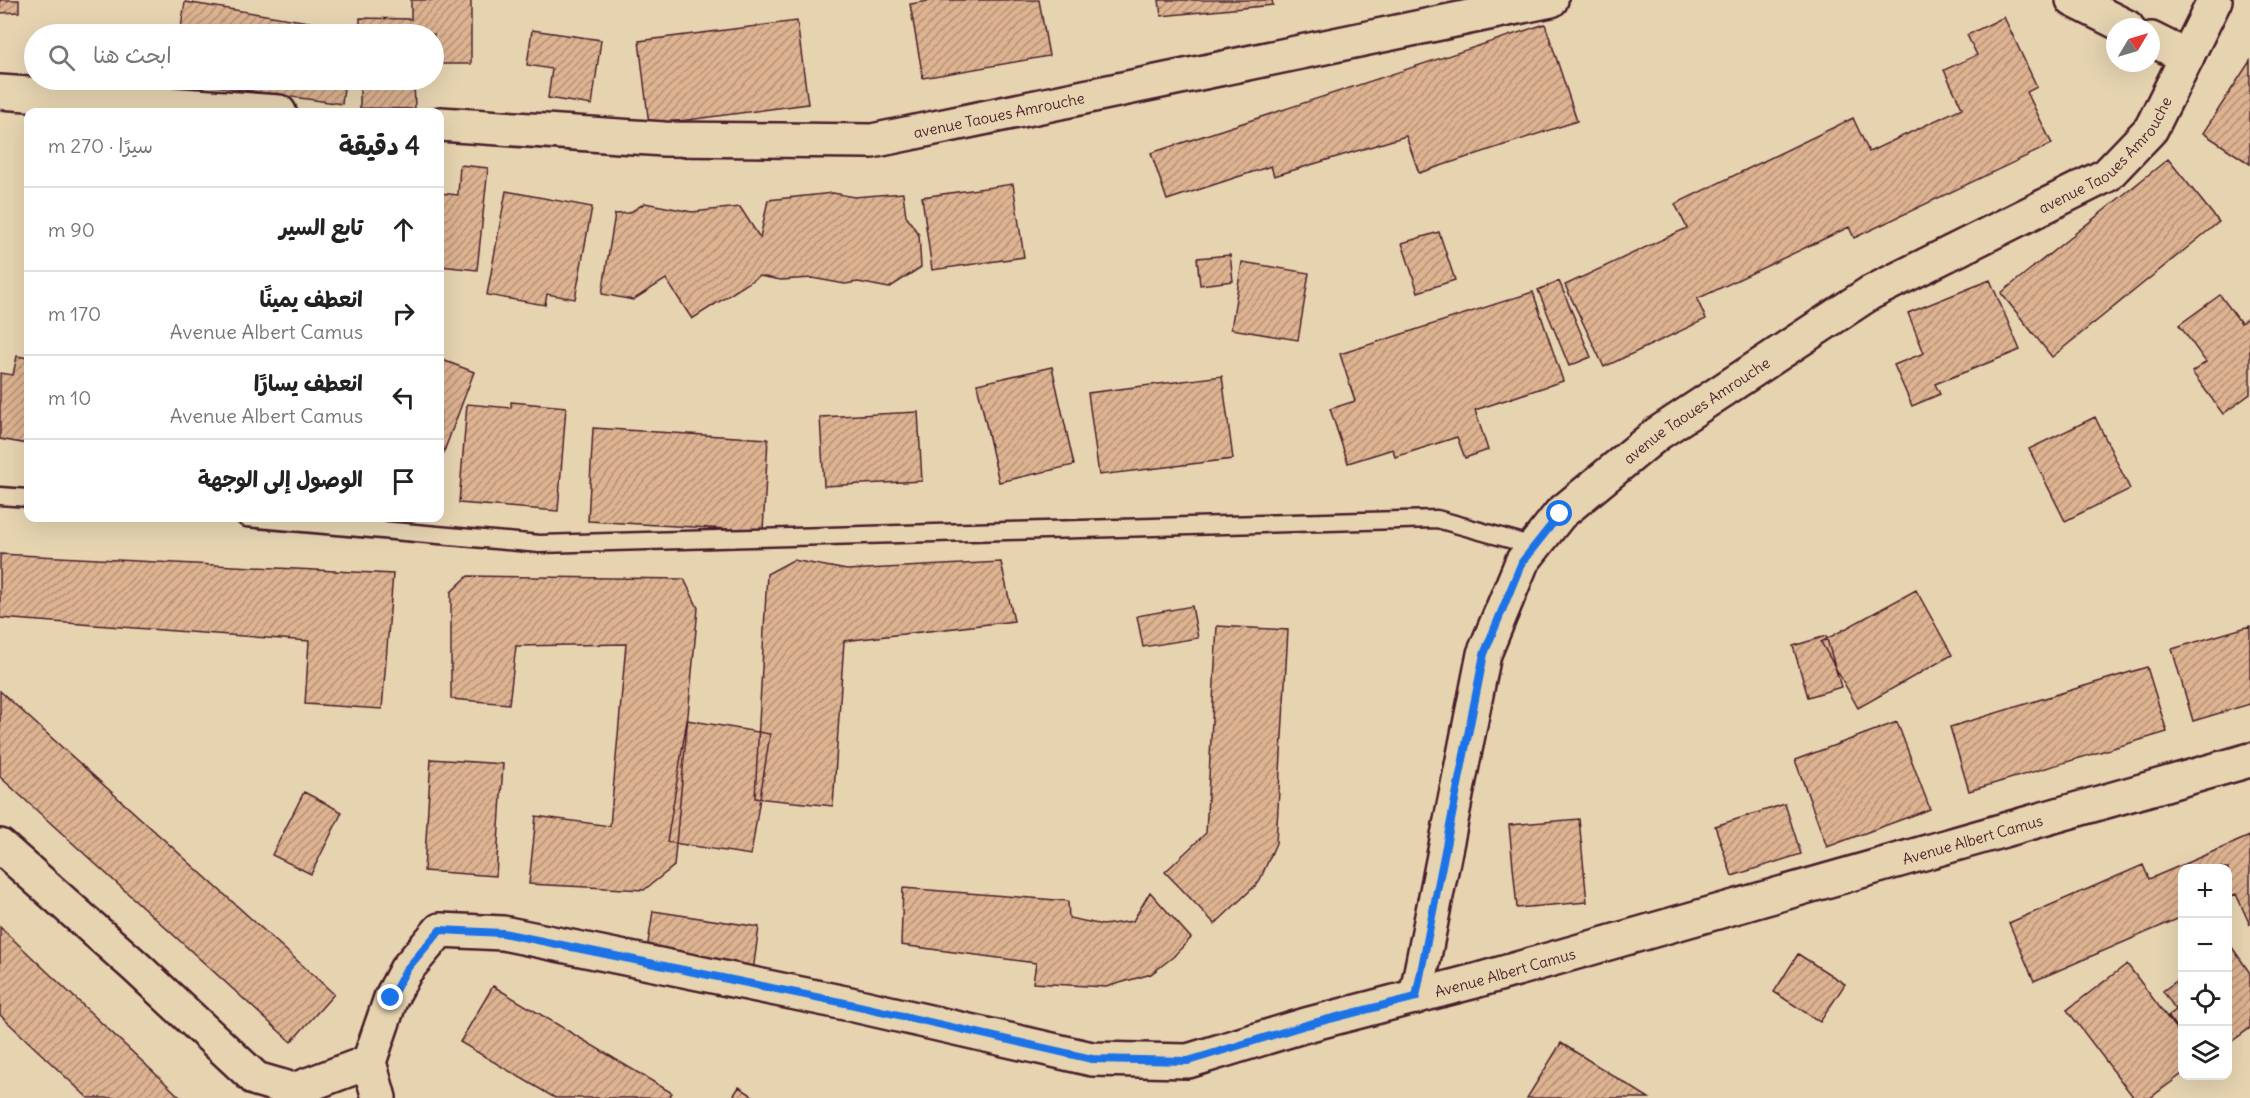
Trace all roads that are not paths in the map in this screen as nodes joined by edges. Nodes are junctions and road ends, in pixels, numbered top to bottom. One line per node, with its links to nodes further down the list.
1 (1551, 0): 9 (street, avenue Taoues Amrouche)
2 (2073, 0): 4 (street)
3 (2215, 0): 6 (street, avenue Taoues Amrouche)
4 (2109, 18)
5 (2160, 44): 6 (street)
6 (2187, 57): 13 (street, avenue Taoues Amrouche)
7 (0, 92): 8 (street)
8 (223, 108)
9 (444, 124)
10 (0, 496): 11 (lane)
11 (24, 498)
12 (293, 522): 13 (lane)
13 (1534, 546): 16 (street, avenue Taoues Amrouche)
14 (2250, 760): 16 (street, Avenue Albert Camus)
15 (0, 846): 17 (street)
16 (1416, 997): 17 (street, Avenue Albert Camus)
17 (369, 1062): 18 (street)
18 (379, 1098)

